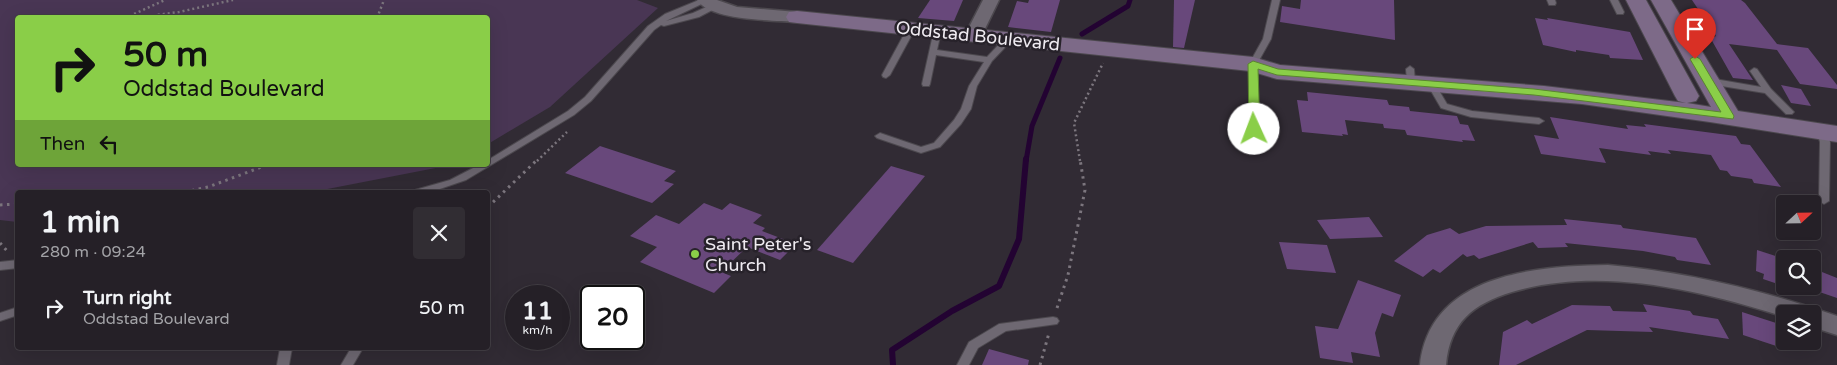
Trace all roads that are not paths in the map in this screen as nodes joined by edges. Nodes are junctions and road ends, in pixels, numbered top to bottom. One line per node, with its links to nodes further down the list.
1 (811, 0): 8 (street)
2 (991, 0): 10 (street)
3 (1276, 0): 14 (lane)
4 (1614, 0): 7 (lane)
5 (1661, 0): 20 (street)
6 (709, 2): 8 (street, Oddstad Boulevard); 27 (lane)
7 (1628, 6): 21 (street)
8 (797, 17): 9 (street, Oddstad Boulevard)
9 (911, 29): 12 (street, Oddstad Boulevard); 16 (lane)
10 (974, 36): 11 (street, Oddstad Boulevard); 12 (street, Oddstad Boulevard)
11 (1008, 39): 13 (lane); 14 (street, Oddstad Boulevard)
12 (935, 42): 13 (lane); 18 (lane)
13 (989, 60): 26 (lane)
14 (1253, 64): 17 (street, Oddstad Boulevard); 24 (lane)
15 (1754, 71): 19 (lane)
16 (886, 75)
17 (1418, 78): 21 (street, Oddstad Boulevard); 23 (lane)
18 (926, 84)
19 (1768, 91): 20 (lane); 22 (lane)
20 (1719, 99): 21 (street, Oddstad Boulevard); 22 (street, Oddstad Boulevard); 25 (street, Oddstad Boulevard)
21 (1691, 104)
22 (1789, 112): 25 (street, Oddstad Boulevard)
23 (1539, 121)
24 (1254, 129)
25 (1832, 129): 30 (lane)
26 (880, 136)
27 (490, 163)
28 (483, 167): 29 (lane)
29 (431, 190)
30 (1824, 201)
31 (15, 264): 32 (lane)
32 (0, 266)
33 (1776, 306): 44 (street)
34 (15, 313): 35 (lane)
35 (0, 317)
36 (1821, 320): 38 (street)
37 (1053, 322): 43 (lane)
38 (1837, 326)
39 (286, 350): 41 (lane)
40 (357, 350): 42 (lane)
41 (283, 365)
42 (347, 365)
43 (963, 365)
44 (1433, 365)

